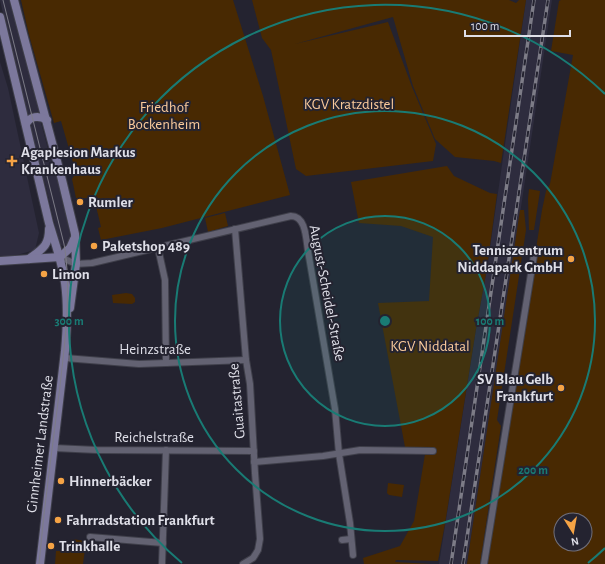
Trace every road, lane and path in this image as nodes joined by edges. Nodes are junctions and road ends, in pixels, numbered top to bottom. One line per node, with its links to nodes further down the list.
1 (14, 0): 3 (main road, Ginnheimer Landstraße)
2 (0, 17): 4 (main road, Ginnheimer Landstraße)
3 (47, 120): 4 (main road); 7 (main road, Ginnheimer Landstraße)
4 (26, 124): 5 (main road, Ginnheimer Landstraße)
5 (49, 223): 10 (main road, Ginnheimer Landstraße); 11 (main road)
6 (235, 228): 8 (street, August-Scheidel-Straße); 16 (street, Guaitastraße); 22 (street, August-Scheidel-Straße)
7 (75, 234): 10 (main road); 13 (main road, Ginnheimer Landstraße)
8 (158, 248): 13 (street, August-Scheidel-Straße); 17 (street)
9 (535, 249): 32 (street)
10 (60, 257): 11 (main road); 13 (street, August-Scheidel-Straße); 14 (main road, Ginnheimer Landstraße)
11 (29, 260): 12 (main road)
12 (0, 261)
13 (76, 264): 14 (main road, Ginnheimer Landstraße)
14 (67, 326): 15 (main road, Ginnheimer Landstraße)
15 (65, 358): 17 (street, Heinzstraße); 18 (main road, Ginnheimer Landstraße)
16 (246, 360): 17 (street, Heinzstraße); 20 (street, Guaitastraße)
17 (166, 363)
18 (54, 448): 19 (street, Reichelstraße); 29 (main road, Ginnheimer Landstraße)
19 (166, 450): 20 (street, Reichelstraße); 27 (street)
20 (254, 451): 23 (street, Guaitastraße)
21 (433, 451): 22 (street)
22 (339, 454): 23 (street); 25 (street)
23 (254, 462): 31 (street, Guaitastraße)
24 (90, 537): 27 (street)
25 (351, 539): 26 (street); 28 (street)
26 (342, 540)
27 (163, 543): 30 (street)
28 (353, 555)
29 (40, 564)
30 (162, 564)
31 (242, 564)
32 (484, 564)

